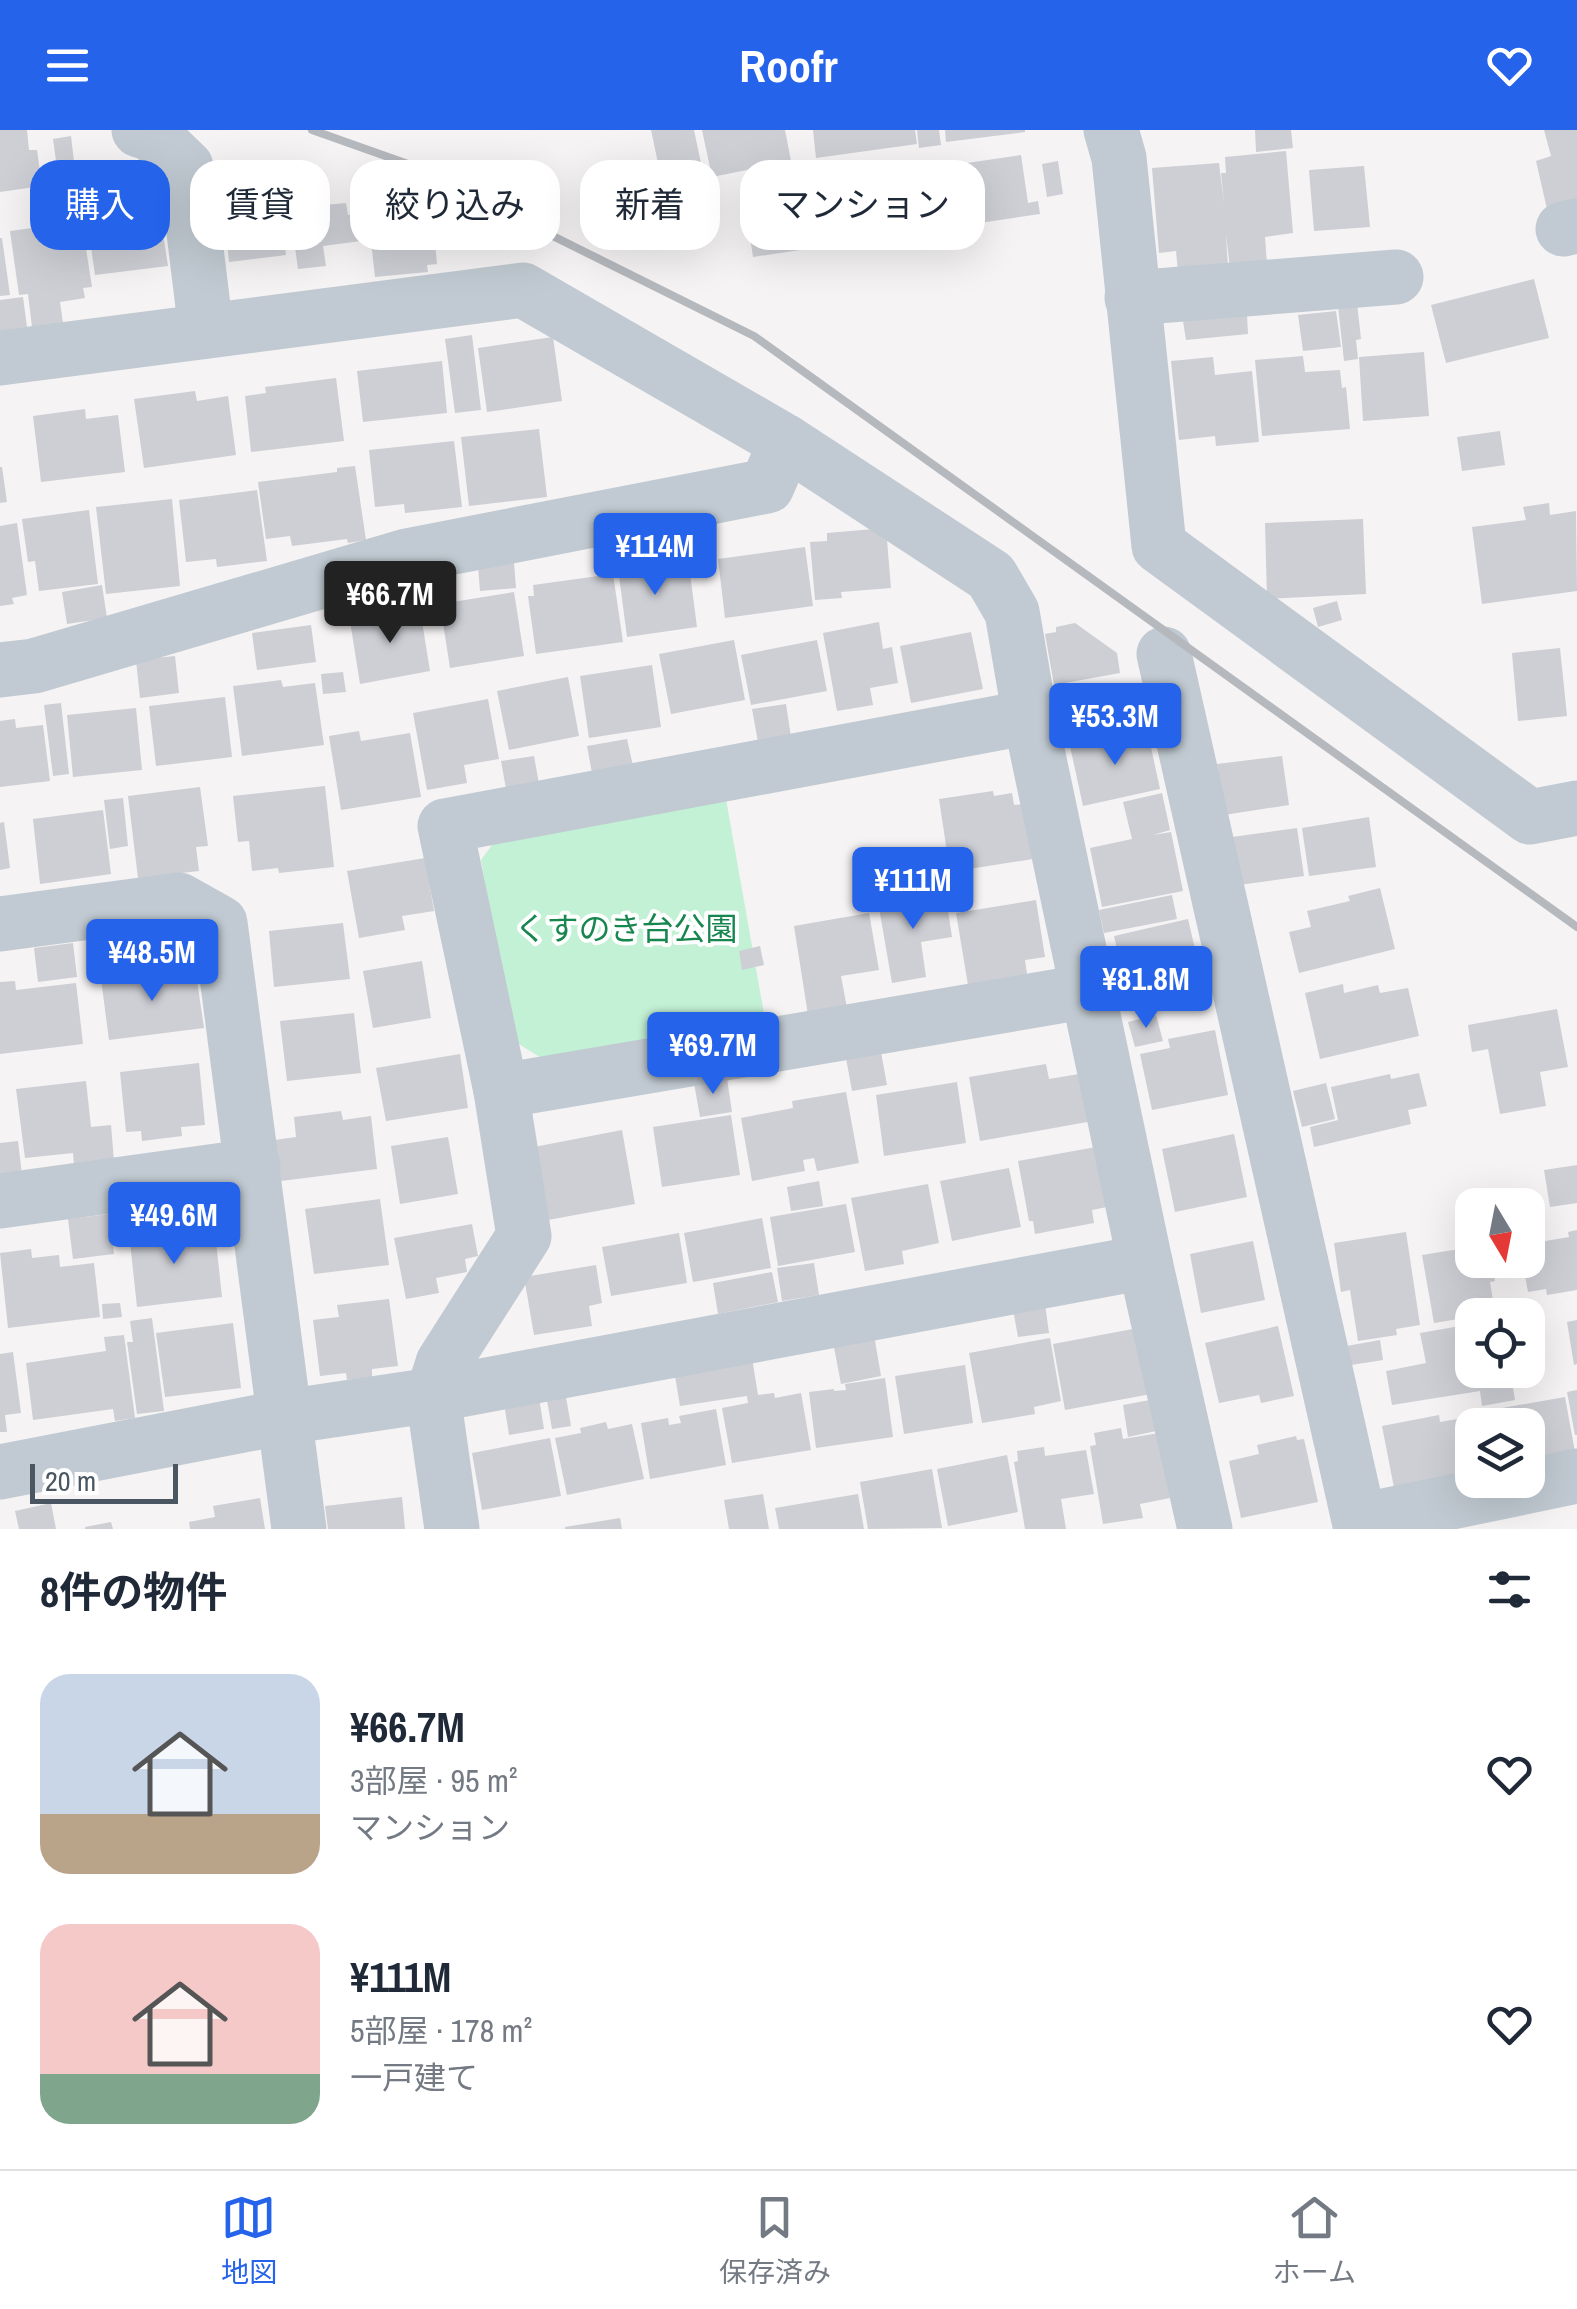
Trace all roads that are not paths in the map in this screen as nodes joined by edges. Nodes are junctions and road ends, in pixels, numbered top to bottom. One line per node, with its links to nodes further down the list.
1 (140, 130): 5 (street)
2 (1111, 130): 4 (street)
3 (1396, 277): 4 (street)
4 (1132, 298): 11 (street)
5 (206, 331): 6 (street); 7 (street)
6 (0, 358)
7 (786, 442): 9 (street); 10 (street)
8 (1164, 654): 22 (street)
9 (0, 670)
10 (1030, 717): 13 (street); 14 (street)
11 (1577, 808)
12 (0, 924): 15 (street)
13 (1089, 992): 14 (street); 17 (street)
14 (501, 1091): 18 (street)
15 (253, 1166): 16 (street); 19 (street)
16 (0, 1201)
17 (1145, 1262): 18 (street); 25 (street)
18 (434, 1396): 19 (street); 24 (street)
19 (286, 1416): 20 (street); 23 (street)
20 (0, 1472)
21 (1577, 1476): 22 (street)
22 (1360, 1525)
23 (299, 1529)
24 (452, 1529)
25 (1205, 1529)

